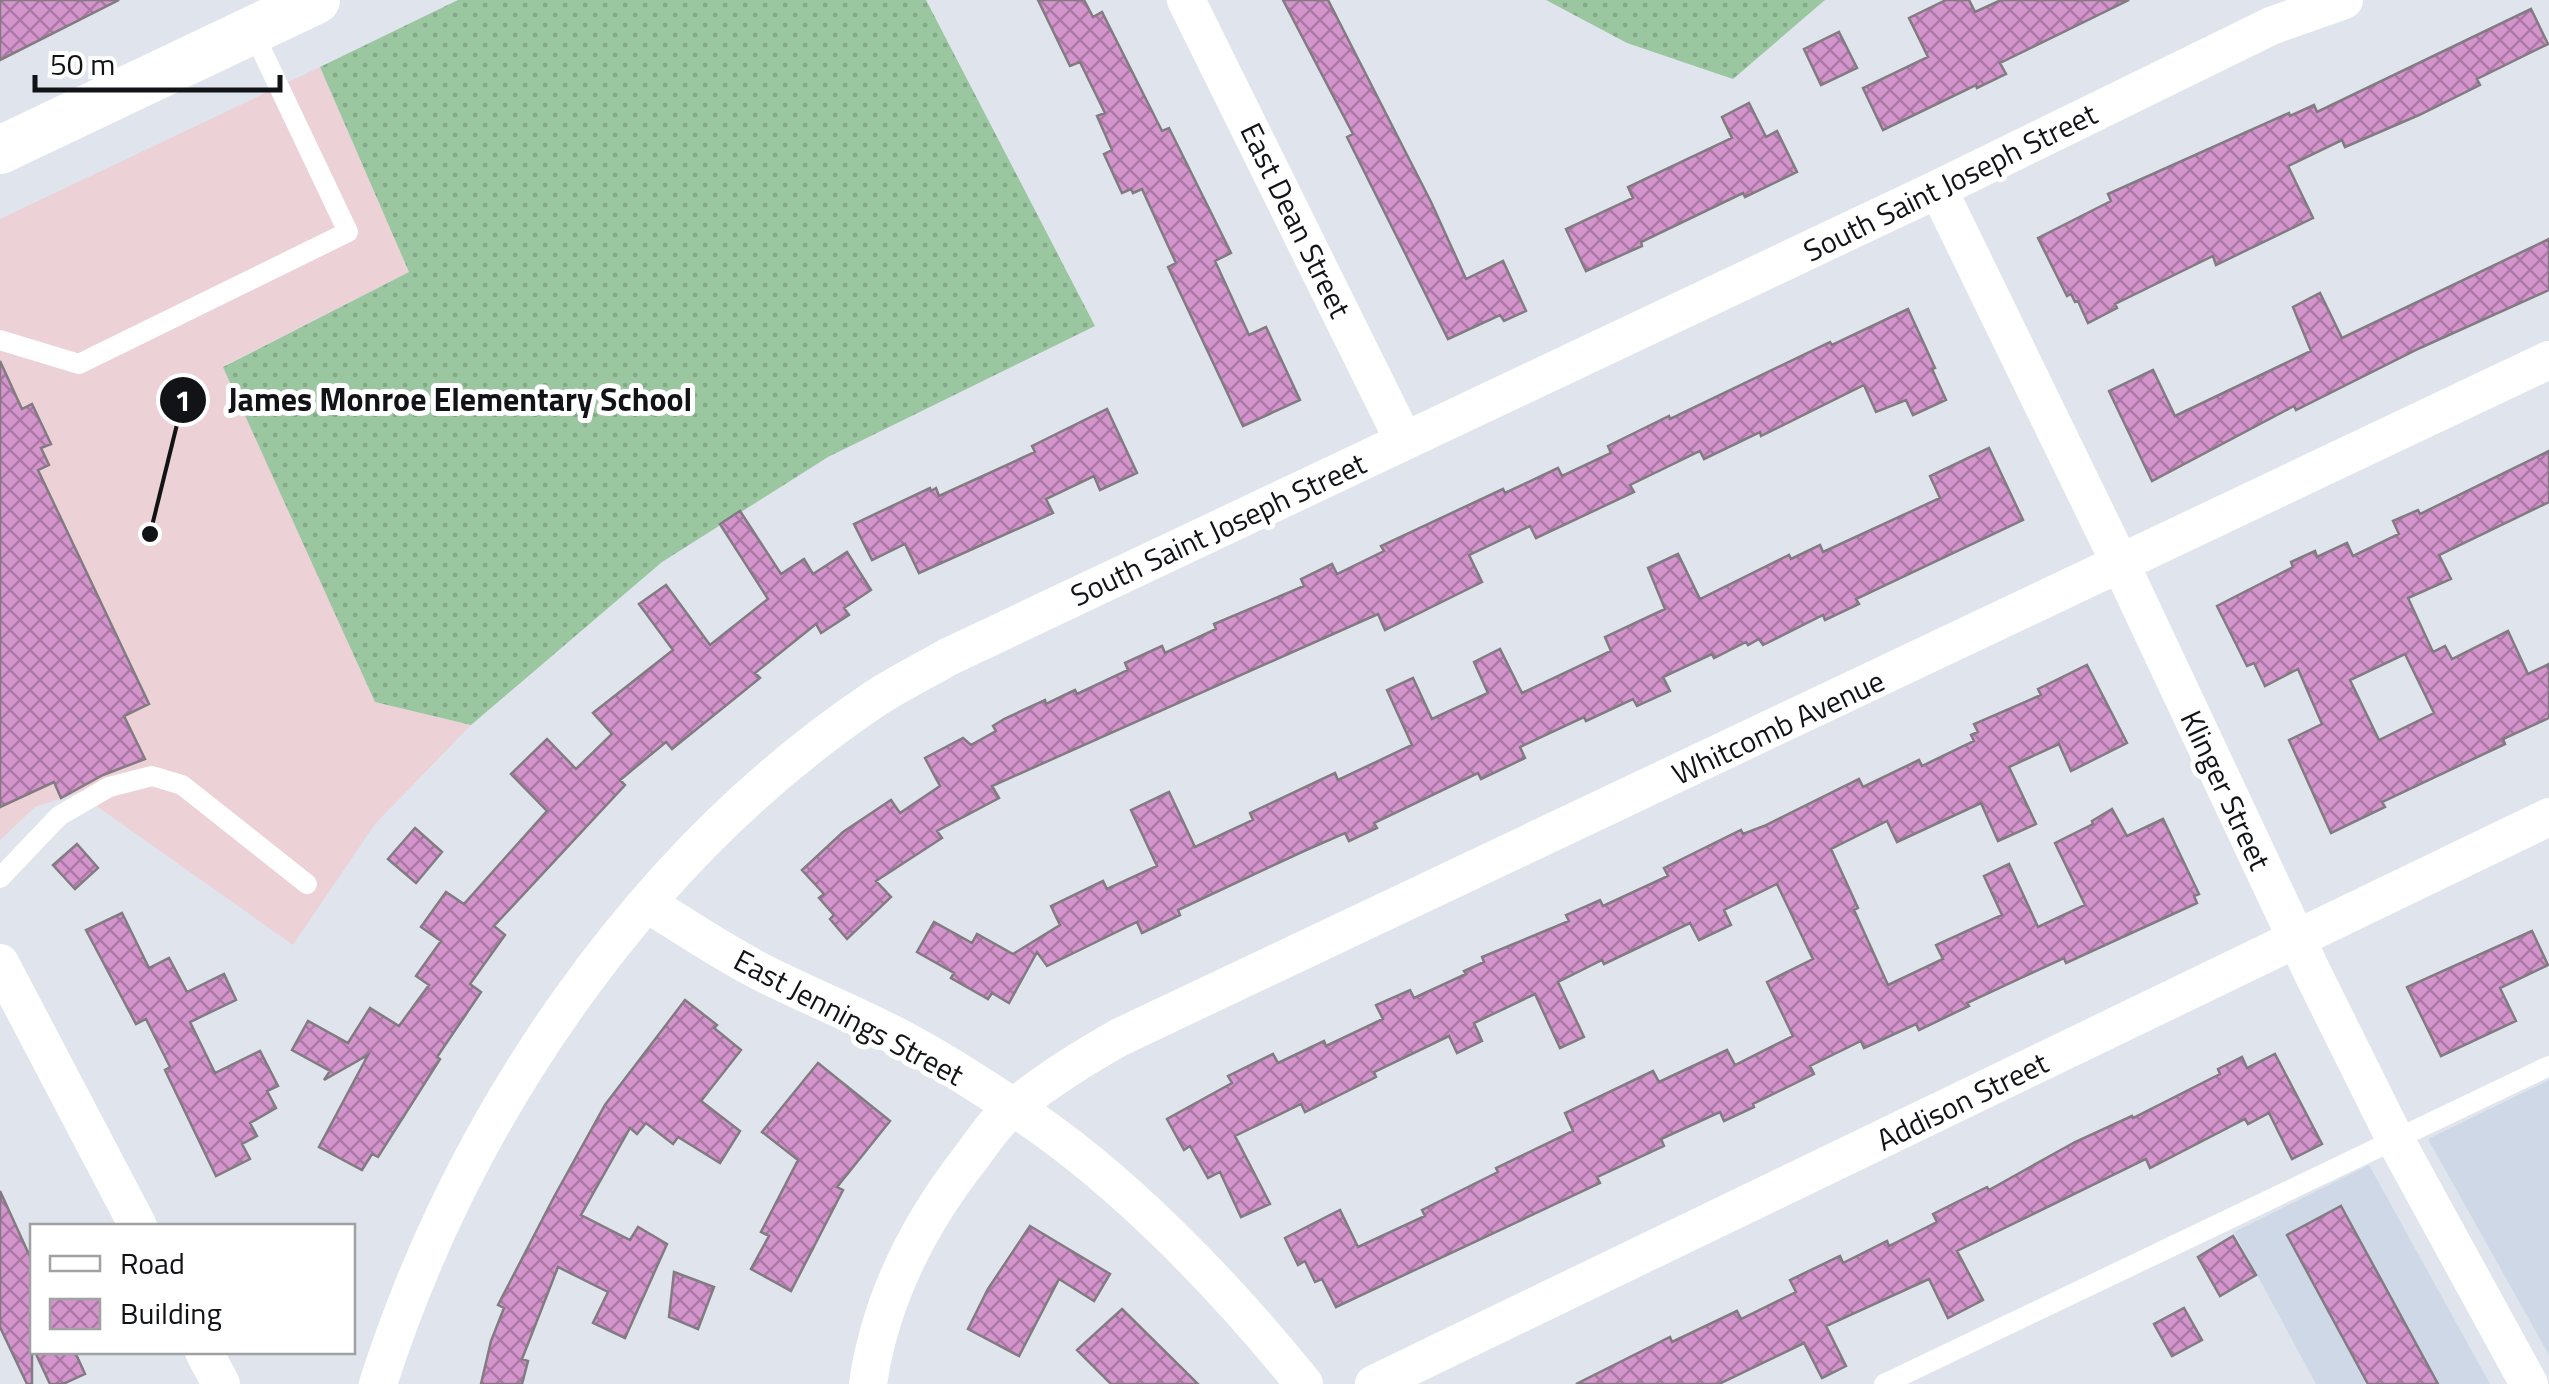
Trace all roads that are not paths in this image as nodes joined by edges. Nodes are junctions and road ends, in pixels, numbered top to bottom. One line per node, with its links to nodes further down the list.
1 (316, 0): 4 (street)
2 (1186, 0): 9 (street, East Dean Street)
3 (2344, 0): 6 (street, South Saint Joseph Street)
4 (252, 30): 5 (street); 7 (lane)
5 (0, 150)
6 (1938, 188): 9 (street, South Saint Joseph Street); 10 (street, Klinger Street)
7 (0, 340)
8 (2549, 360): 10 (street, Whitcomb Avenue)
9 (1404, 441): 14 (street, South Saint Joseph Street)
10 (2121, 565): 15 (street, Klinger Street); 18 (street, Whitcomb Avenue)
11 (2549, 817): 15 (street, Addison Street)
12 (0, 878): 13 (lane)
13 (306, 884)
14 (648, 904): 18 (street, East Jennings Street); 23 (street, South Saint Joseph Street)
15 (2297, 940): 19 (street, Klinger Street); 26 (street, Addison Street)
16 (0, 963): 20 (street)
17 (2549, 1066): 19 (lane)
18 (1015, 1108): 24 (street, Whitcomb Avenue); 25 (street, East Jennings Street)
19 (2396, 1142): 27 (lane); 28 (street, Klinger Street)
20 (137, 1224)
21 (205, 1354): 22 (street)
22 (221, 1384)
23 (378, 1384)
24 (868, 1384)
25 (1304, 1384)
26 (1374, 1384)
27 (1884, 1384)
28 (2529, 1384)

